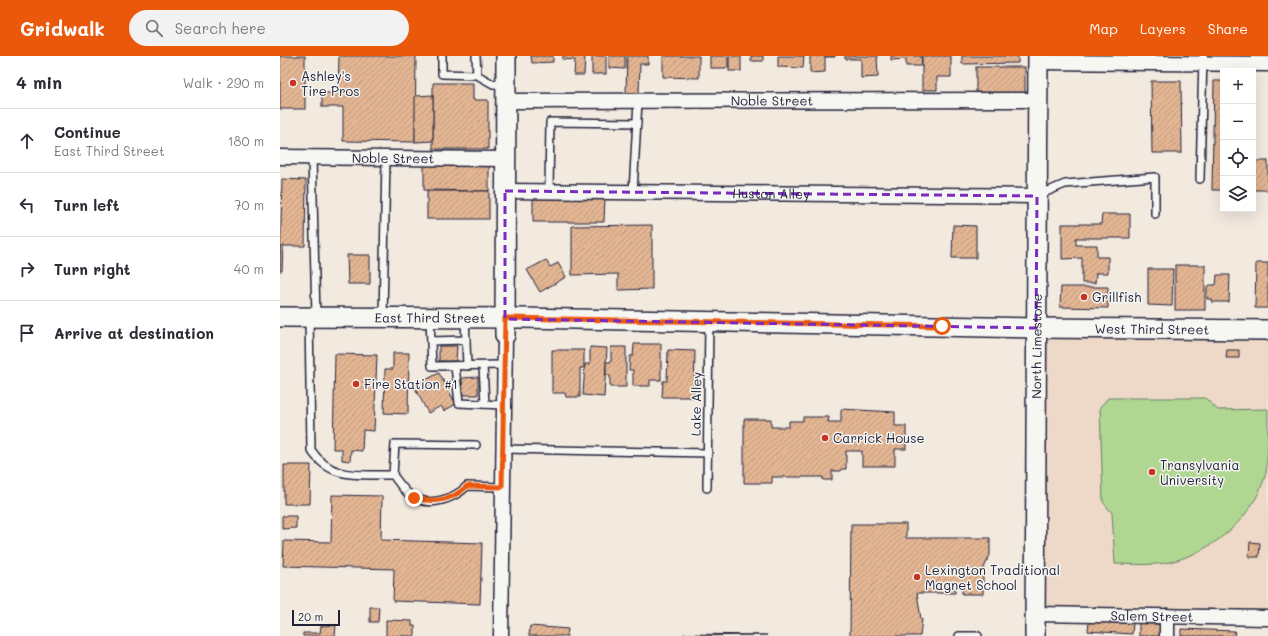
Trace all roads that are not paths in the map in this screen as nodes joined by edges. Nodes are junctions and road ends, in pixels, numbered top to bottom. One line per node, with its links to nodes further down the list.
1 (442, 56): 8 (lane)
2 (476, 56): 8 (lane)
3 (506, 56): 9 (main road)
4 (1038, 59): 5 (street); 10 (main road, North Limestone)
5 (1203, 60): 6 (street); 17 (lane)
6 (1246, 60): 7 (street)
7 (1268, 64)
8 (477, 75): 9 (lane)
9 (506, 93): 11 (street, Noble Street); 16 (main road)
10 (1038, 100): 11 (street, Noble Street); 21 (main road, North Limestone)
11 (638, 101): 12 (lane)
12 (637, 123): 19 (lane); 20 (lane)
13 (280, 157): 14 (street, Noble Street)
14 (312, 157): 15 (street, Noble Street); 24 (lane)
15 (386, 158): 16 (street, Noble Street); 25 (lane)
16 (506, 158): 18 (main road)
17 (1200, 179)
18 (506, 191): 19 (street, Huston Alley); 29 (main road)
19 (549, 191): 20 (street, Huston Alley)
20 (633, 192): 21 (street, Huston Alley)
21 (1037, 196): 22 (lane); 30 (main road, North Limestone)
22 (1155, 214)
23 (280, 317): 24 (main road, East Third Street)
24 (312, 317): 25 (main road, East Third Street); 43 (lane)
25 (383, 318): 26 (main road, East Third Street)
26 (430, 318): 27 (main road, East Third Street); 33 (lane)
27 (465, 318): 29 (main road, East Third Street); 32 (lane)
28 (709, 321): 29 (main road, East Third Street); 30 (main road, East Third Street); 42 (lane, Lake Alley)
29 (505, 327): 34 (street)
30 (1036, 328): 31 (main road, West Third Street); 46 (main road, North Limestone)
31 (1268, 330)
32 (466, 340): 33 (lane); 36 (lane)
33 (431, 341): 35 (lane)
34 (504, 365): 37 (lane); 39 (street)
35 (455, 366): 36 (lane); 38 (lane)
36 (467, 366): 37 (lane)
37 (483, 366): 38 (lane)
38 (485, 404): 39 (lane)
39 (503, 405): 41 (street)
40 (476, 445): 43 (lane)
41 (502, 449): 42 (lane); 44 (street)
42 (708, 453): 45 (lane, Lake Alley)
43 (393, 475): 44 (lane)
44 (502, 487): 49 (street)
45 (708, 488)
46 (1036, 614): 47 (street, Salem Street); 52 (main road, North Limestone)
47 (1167, 616): 48 (street, Salem Street); 53 (street)
48 (1268, 618)
49 (501, 636)
50 (959, 636): 51 (lane)
51 (978, 636)
52 (1035, 636)
53 (1167, 636)

